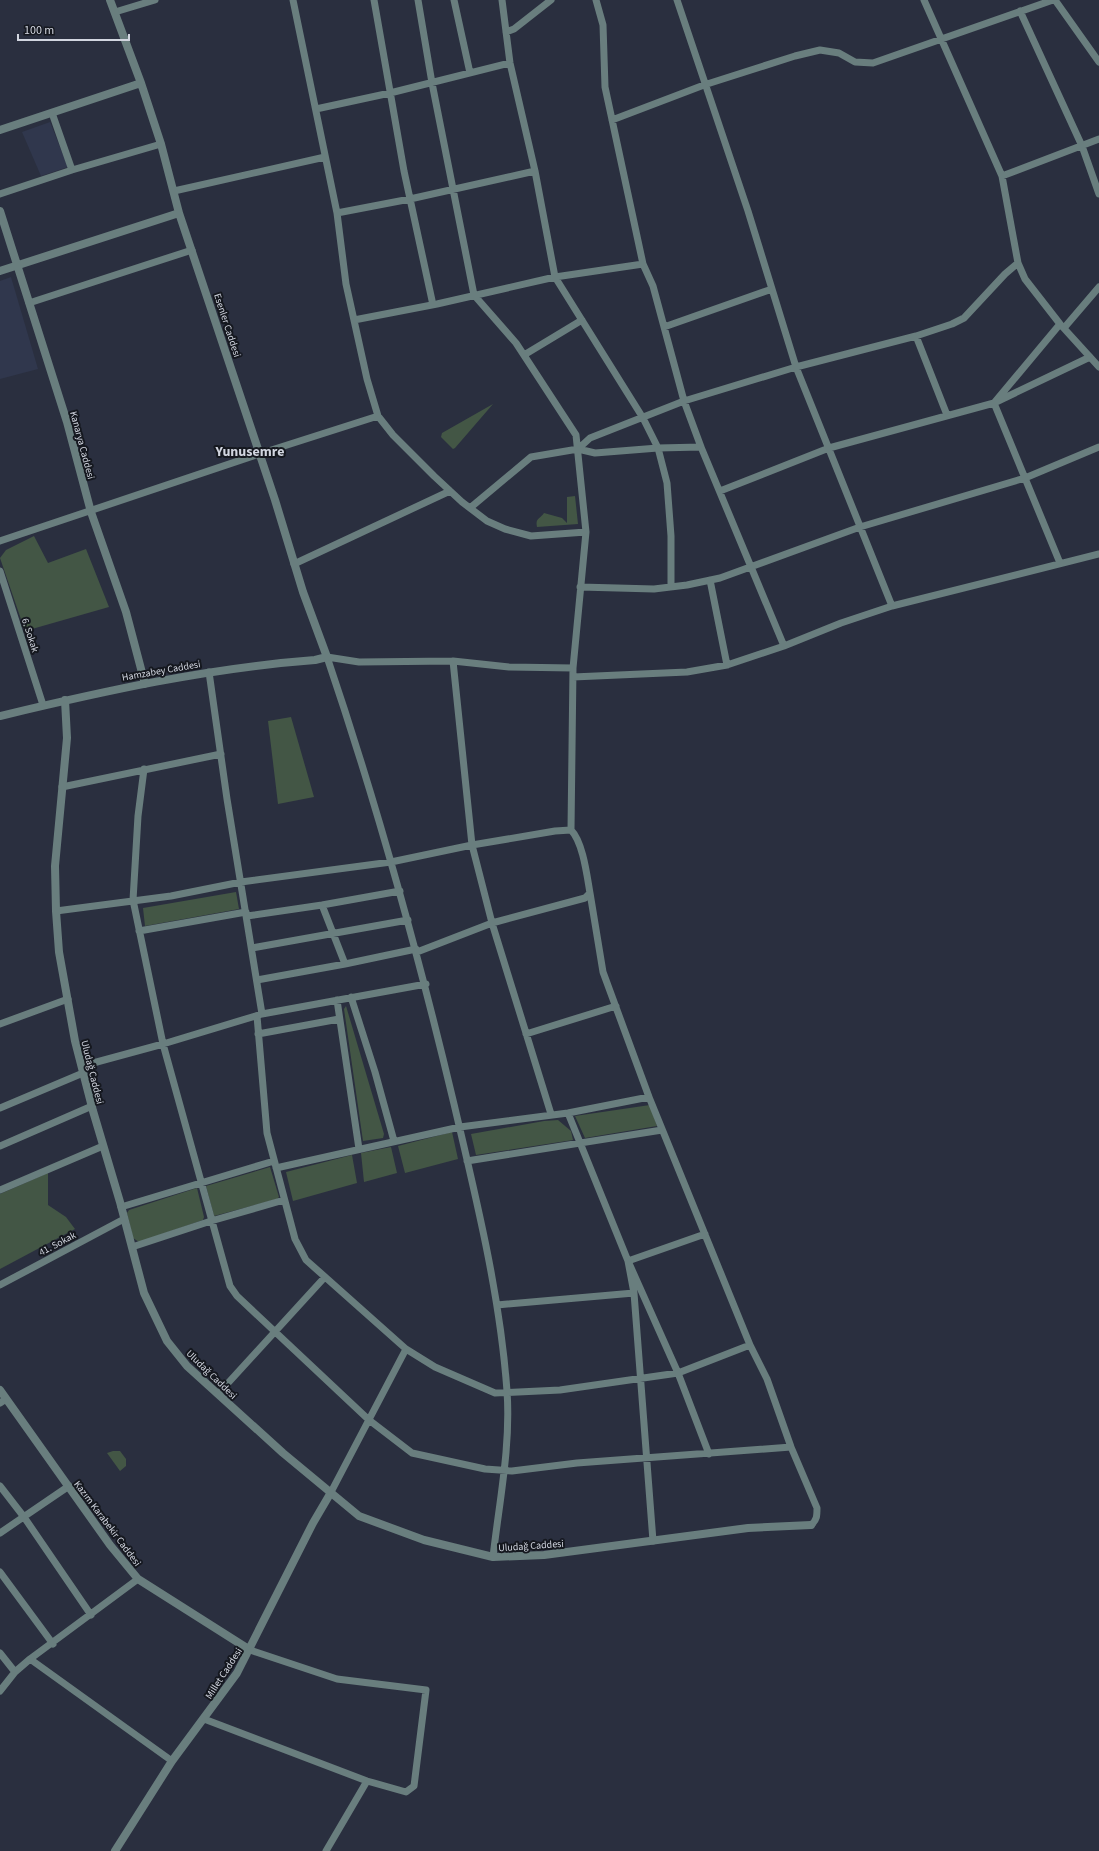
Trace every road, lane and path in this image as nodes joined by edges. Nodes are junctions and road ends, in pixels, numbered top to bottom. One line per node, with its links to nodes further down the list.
1 (110, 0): 14 (street, Esenler Caddesi)
2 (155, 0): 14 (street)
3 (293, 0): 24 (street)
4 (374, 0): 23 (street)
5 (418, 0): 21 (street)
6 (454, 0): 19 (street)
7 (502, 0): 15 (street)
8 (551, 0): 15 (street)
9 (596, 0): 26 (street)
10 (677, 0): 22 (street)
11 (924, 0): 16 (street)
12 (1053, 0): 13 (street); 17 (street)
13 (1020, 11): 16 (street); 30 (street)
14 (115, 12): 20 (street, Esenler Caddesi)
15 (506, 32): 18 (street)
16 (940, 38): 22 (street); 34 (street)
17 (1099, 62)
18 (510, 63): 19 (street); 33 (street)
19 (470, 73): 21 (street)
20 (141, 83): 25 (street); 29 (street, Esenler Caddesi)
21 (432, 83): 23 (street); 35 (street)
22 (704, 85): 26 (street); 50 (street)
23 (390, 93): 24 (street); 39 (street)
24 (316, 109): 31 (street)
25 (52, 113): 27 (street); 32 (street)
26 (612, 120): 45 (street)
27 (0, 130)
28 (1099, 139): 30 (street)
29 (161, 144): 32 (street); 36 (street, Esenler Caddesi)
30 (1082, 146): 34 (street); 38 (street)
31 (325, 157): 36 (street); 42 (street)
32 (72, 170): 37 (street)
33 (535, 171): 35 (street); 48 (street)
34 (1002, 176): 44 (street)
35 (453, 188): 39 (street); 51 (street)
36 (174, 191): 41 (street, Esenler Caddesi)
37 (0, 194)
38 (1099, 194)
39 (410, 199): 42 (street); 53 (street)
40 (0, 211): 46 (street, Kanarya Caddesi)
41 (179, 213): 43 (street, Esenler Caddesi); 46 (street)
42 (337, 213): 54 (street)
43 (192, 250): 52 (street); 73 (street, Esenler Caddesi)
44 (1018, 263): 57 (street); 58 (street)
45 (643, 264): 48 (street); 56 (street)
46 (17, 265): 47 (street); 52 (street, Kanarya Caddesi)
47 (0, 271)
48 (555, 277): 51 (street); 55 (street)
49 (1099, 287): 57 (street)
50 (772, 289): 56 (street); 61 (street)
51 (474, 295): 53 (street); 59 (street)
52 (28, 303): 78 (street, Kanarya Caddesi)
53 (433, 305): 54 (street)
54 (354, 320): 66 (street)
55 (582, 320): 59 (street); 67 (street)
56 (664, 326): 63 (street)
57 (1062, 326): 60 (street); 64 (street)
58 (916, 336): 61 (street); 65 (street)
59 (524, 355): 72 (street)
60 (1090, 357): 62 (street); 64 (street)
61 (796, 367): 63 (street); 71 (street)
62 (1099, 367)
63 (684, 401): 67 (street); 68 (street)
64 (994, 402): 65 (street); 74 (street)
65 (947, 415): 71 (street)
66 (378, 416): 73 (street); 76 (street)
67 (643, 418): 70 (street); 72 (street)
68 (701, 447): 70 (street); 75 (street)
69 (1099, 447): 74 (street)
70 (658, 448): 72 (street); 89 (street)
71 (829, 448): 75 (street); 79 (street)
72 (578, 449): 77 (street); 80 (street)
73 (259, 454): 78 (street); 84 (street, Esenler Caddesi)
74 (1025, 478): 79 (street); 83 (street)
75 (720, 490): 85 (street)
76 (450, 491): 77 (street); 84 (street)
77 (470, 508): 80 (street)
78 (90, 512): 81 (street); 98 (street, Kanarya Caddesi)
79 (860, 527): 85 (street); 90 (street)
80 (586, 532): 88 (street)
81 (0, 541)
82 (1099, 554): 83 (street)
83 (1060, 563): 90 (street)
84 (294, 564): 92 (street, Esenler Caddesi)
85 (752, 567): 87 (street); 91 (street)
86 (0, 571): 100 (street, 6. Sokak)
87 (710, 580): 89 (street); 94 (street)
88 (580, 587): 89 (street); 95 (street)
89 (671, 587)
90 (892, 606): 91 (street)
91 (784, 646): 94 (street)
92 (327, 657): 93 (street); 96 (street, Hamzabey Caddesi); 107 (street)
93 (453, 661): 95 (street); 106 (street)
94 (727, 665): 97 (street)
95 (572, 668): 97 (street)
96 (210, 672): 98 (street, Hamzabey Caddesi); 102 (street)
97 (573, 677): 105 (street)
98 (145, 684): 99 (street, Hamzabey Caddesi)
99 (64, 700): 100 (street, Hamzabey Caddesi); 104 (street, Uludağ Caddesi)
100 (43, 706): 101 (street, Hamzabey Caddesi)
101 (0, 716)
102 (221, 754): 103 (street); 108 (street)
103 (144, 769): 104 (street); 111 (street)
104 (62, 787): 113 (street, Uludağ Caddesi)
105 (572, 830): 106 (street); 110 (street)
106 (472, 845): 107 (street); 116 (street)
107 (391, 862): 108 (street); 109 (street)
108 (241, 882): 111 (street); 114 (street)
109 (400, 891): 112 (street); 115 (street)
110 (590, 893): 116 (street); 127 (street)
111 (133, 900): 113 (street); 117 (street)
112 (322, 906): 114 (street); 118 (street)
113 (56, 912): 125 (street, Uludağ Caddesi)
114 (246, 914): 117 (street); 119 (street)
115 (408, 920): 118 (street); 120 (street)
116 (492, 923): 120 (street); 133 (street)
117 (139, 931): 134 (street)
118 (334, 934): 119 (street); 121 (street)
119 (252, 948): 122 (street)
120 (416, 950): 121 (street); 123 (street)
121 (345, 964): 122 (street)
122 (257, 980): 129 (street)
123 (426, 984): 124 (street); 141 (street)
124 (351, 997): 126 (street); 143 (street)
125 (68, 999): 131 (street); 135 (street, Uludağ Caddesi)
126 (337, 1000): 129 (street); 130 (street)
127 (616, 1006): 133 (street); 136 (street)
128 (0, 1015): 131 (street)
129 (259, 1015): 132 (street); 134 (street)
130 (339, 1019): 132 (street); 147 (street)
131 (2, 1023)
132 (258, 1034): 149 (street)
133 (526, 1034): 140 (street)
134 (162, 1044): 135 (street); 150 (street)
135 (82, 1069): 137 (street, Uludağ Caddesi); 138 (street)
136 (649, 1097): 139 (street); 142 (street)
137 (92, 1106): 145 (street); 146 (street, Uludağ Caddesi)
138 (0, 1108)
139 (568, 1113): 140 (street); 144 (street)
140 (551, 1114): 141 (street)
141 (460, 1127): 143 (street); 148 (street)
142 (662, 1130): 144 (street); 156 (street)
143 (394, 1141): 147 (street)
144 (580, 1143): 148 (street); 158 (street)
145 (0, 1146)
146 (103, 1146): 151 (street); 153 (street, Uludağ Caddesi)
147 (359, 1149): 149 (street)
148 (467, 1161): 162 (street)
149 (275, 1164): 150 (street); 152 (street)
150 (200, 1182): 153 (street); 155 (street)
151 (0, 1190)
152 (284, 1200): 155 (street); 159 (street)
153 (121, 1206): 154 (street, Uludağ Caddesi)
154 (124, 1219): 157 (street, Uludağ Caddesi); 160 (street, 41. Sokak)
155 (211, 1221): 157 (street); 163 (street)
156 (705, 1234): 158 (street); 164 (street)
157 (132, 1247): 170 (street, Uludağ Caddesi)
158 (628, 1261): 161 (street); 166 (street)
159 (324, 1278): 163 (street); 165 (street)
160 (0, 1285)
161 (634, 1293): 162 (street); 167 (street)
162 (497, 1305): 169 (street)
163 (273, 1332): 170 (street); 172 (street)
164 (750, 1345): 166 (street); 173 (street)
165 (406, 1349): 169 (street); 172 (street)
166 (678, 1373): 167 (street); 174 (street)
167 (641, 1379): 169 (street); 175 (street)
168 (0, 1390): 171 (street, Kazım Karabekir Caddesi)
169 (507, 1392): 176 (street)
170 (218, 1394): 179 (street, Uludağ Caddesi)
171 (3, 1401): 178 (street, Kazım Karabekir Caddesi)
172 (369, 1420): 176 (street); 179 (street)
173 (791, 1447): 174 (street); 181 (street)
174 (709, 1454): 175 (street)
175 (646, 1458): 176 (street); 183 (street)
176 (504, 1471): 184 (street)
177 (0, 1486): 180 (street)
178 (69, 1486): 180 (street); 186 (street, Kazım Karabekir Caddesi)
179 (330, 1494): 184 (street, Uludağ Caddesi); 189 (street, Millet Caddesi)
180 (24, 1517): 182 (street); 187 (street)
181 (811, 1525): 183 (street, Uludağ Caddesi)
182 (0, 1533)
183 (653, 1541): 184 (street, Uludağ Caddesi)
184 (493, 1558)
185 (0, 1572): 188 (street)
186 (138, 1579): 187 (street); 189 (street, Kazım Karabekir Caddesi)
187 (91, 1615): 188 (street)
188 (52, 1644): 191 (street)
189 (250, 1650): 194 (street, Millet Caddesi); 196 (street)
190 (0, 1653): 192 (street)
191 (30, 1659): 192 (street); 195 (street)
192 (15, 1672): 193 (street)
193 (0, 1692)
194 (204, 1720): 195 (street, Millet Caddesi); 196 (street)
195 (172, 1761): 197 (street, Millet Caddesi)
196 (367, 1781): 198 (street)
197 (115, 1851)
198 (326, 1851)

